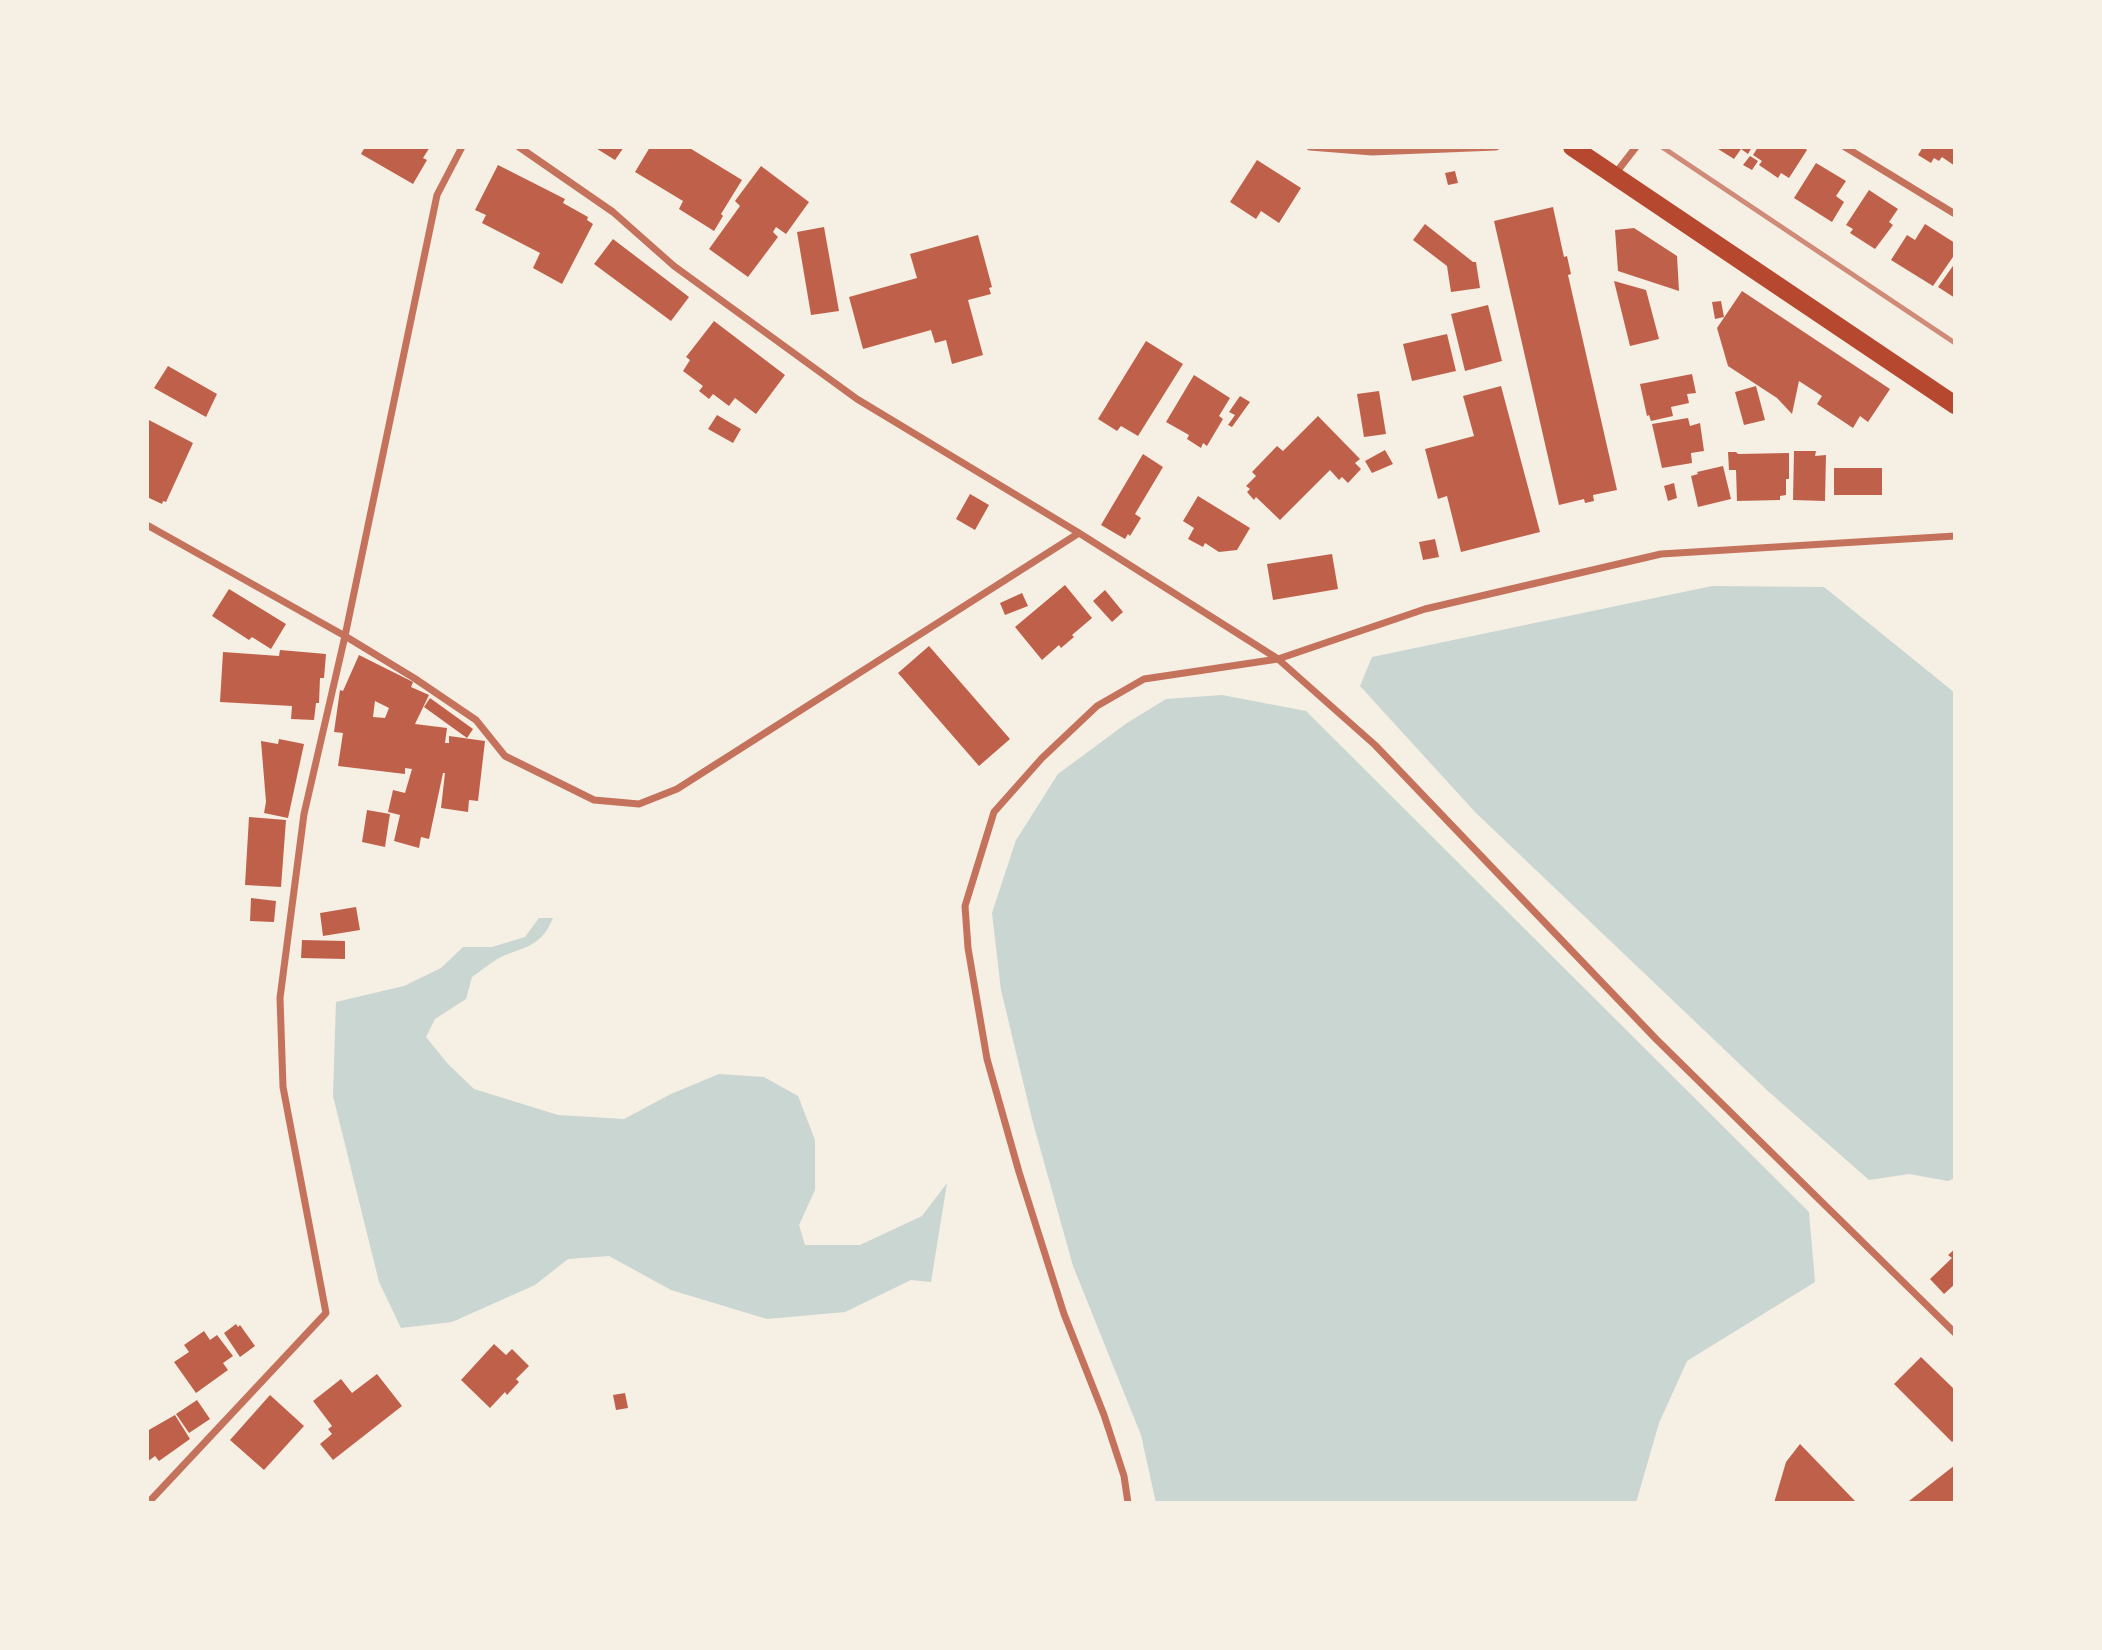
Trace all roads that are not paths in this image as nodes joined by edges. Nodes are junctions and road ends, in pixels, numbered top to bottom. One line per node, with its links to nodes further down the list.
1 (462, 147): 14 (street)
2 (519, 147): 12 (street)
3 (1310, 147): 4 (street)
4 (1496, 147)
5 (1572, 147): 8 (main road)
6 (1636, 147): 8 (street)
7 (1845, 147): 9 (street)
8 (1613, 176): 10 (main road)
9 (1955, 214)
10 (1955, 405)
11 (147, 525): 14 (street)
12 (1079, 533): 14 (street); 15 (street)
13 (1955, 536): 15 (street)
14 (345, 636): 17 (street)
15 (1278, 659): 16 (street); 18 (street)
16 (1955, 1333)
17 (148, 1503)
18 (1128, 1503)

